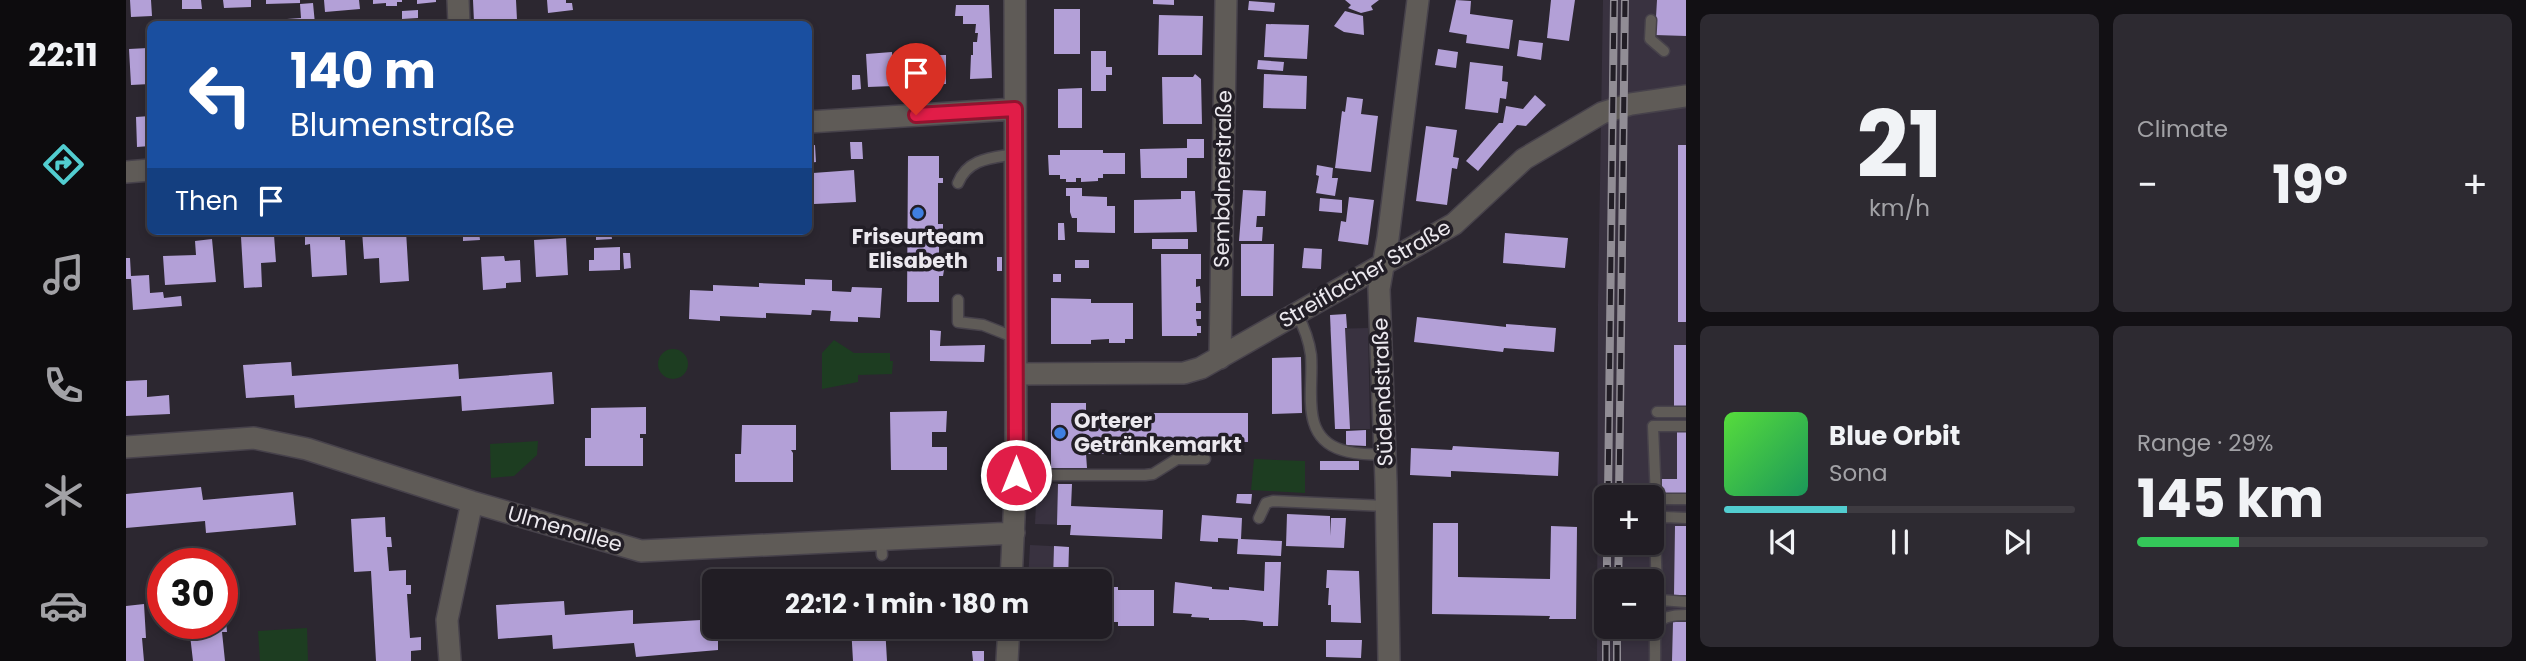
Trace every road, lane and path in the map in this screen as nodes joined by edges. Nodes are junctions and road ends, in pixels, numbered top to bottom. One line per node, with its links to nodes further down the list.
1 (458, 0): 6 (street)
2 (1015, 0): 9 (street)
3 (1226, 0): 19 (street, Sembdnerstraße)
4 (1418, 0): 15 (street, Südendstraße)
5 (1651, 20): 7 (lane)
6 (459, 21)
7 (1664, 51)
8 (1686, 96): 15 (street, Streiflacher Straße)
9 (1015, 109): 10 (street); 11 (street)
10 (812, 122)
11 (1015, 154): 14 (lane); 18 (street)
12 (147, 170): 13 (street)
13 (126, 172)
14 (958, 183)
15 (1385, 262): 17 (street, Streiflacher Straße); 25 (street, Südendstraße)
16 (958, 300): 18 (lane)
17 (1297, 314): 19 (street, Streiflacher Straße); 25 (lane)
18 (1016, 338): 20 (street)
19 (1220, 358): 20 (street, Streiflacher Straße)
20 (1016, 374): 27 (street)
21 (1657, 412): 22 (lane)
22 (1686, 412)
23 (1686, 426): 28 (lane)
24 (126, 447): 29 (street, Ulmenallee)
25 (1385, 455): 30 (street, Südendstraße)
26 (1205, 459): 27 (lane)
27 (1016, 475): 33 (street)
28 (1686, 499)
29 (472, 502): 33 (street, Ulmenallee); 38 (street)
30 (1387, 506): 31 (lane); 40 (street, Südendstraße)
31 (1259, 518)
32 (1686, 518): 35 (lane)
33 (1014, 533): 34 (street)
34 (1012, 569)
35 (1686, 602)
36 (1686, 615): 41 (lane)
37 (1008, 639): 39 (street)
38 (450, 661)
39 (1007, 661)
40 (1389, 661)
41 (1655, 661)

